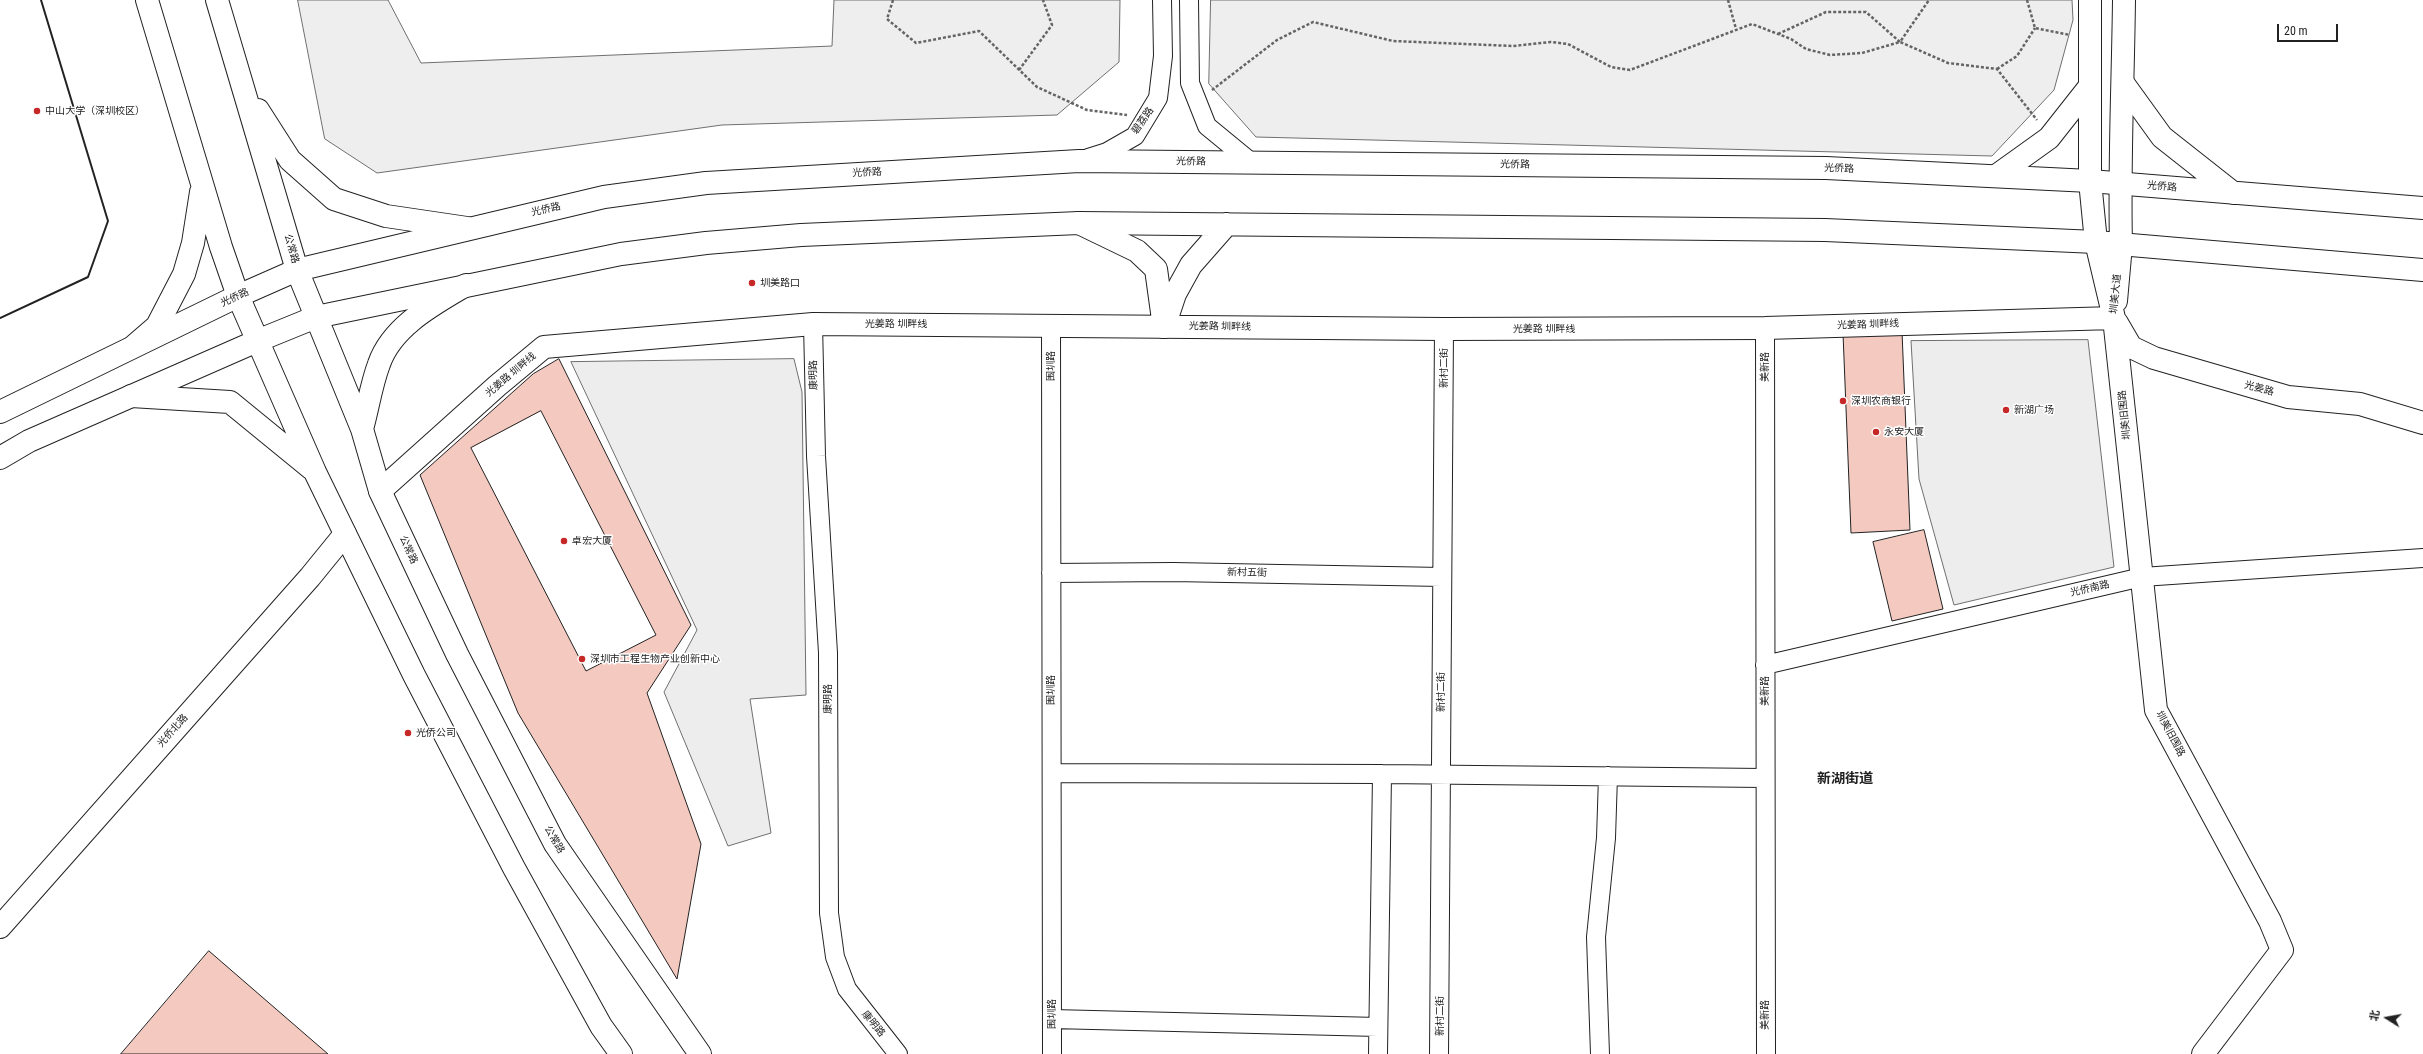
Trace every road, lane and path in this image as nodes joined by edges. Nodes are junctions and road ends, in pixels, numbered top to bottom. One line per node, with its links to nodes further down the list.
1 (147, 0): 29 (main road)
2 (217, 0): 21 (main road, 公常路)
3 (893, 0): 18 (path)
4 (1043, 0): 18 (path)
5 (1162, 0): 25 (street, 碧荔路)
6 (1189, 0): 22 (street)
7 (1728, 0): 13 (path)
8 (1929, 0): 16 (path)
9 (2027, 0): 12 (path)
10 (2090, 0): 15 (main road, 圳美大道)
11 (2124, 0): 19 (main road, 圳美大道)
12 (2035, 28): 15 (path); 17 (path)
13 (1736, 29): 14 (path); 22 (path)
14 (1778, 34): 16 (path); 16 (path)
15 (2090, 38): 20 (main road, 圳美大道)
16 (1900, 42): 17 (path)
17 (1997, 69): 24 (path)
18 (1019, 70): 23 (path)
19 (2124, 83): 30 (main road, 圳美大道); 31 (main road)
20 (2090, 86): 24 (main road); 28 (main road, 圳美大道)
21 (244, 88): 35 (main road); 38 (main road, 公常路)
22 (1198, 102): 26 (street)
23 (1135, 116)
24 (2050, 136): 27 (main road)
25 (1079, 161): 26 (main road, 光侨路); 35 (main road, 光侨路)
26 (1252, 163): 27 (main road, 光侨路)
27 (1996, 176): 28 (main road, 光侨路)
28 (2090, 181): 30 (main road, 光侨路); 36 (main road, 圳美大道)
29 (202, 183): 41 (main road); 50 (main road)
30 (2120, 183): 31 (main road, 光侨路); 37 (main road, 圳美大道)
31 (2233, 193): 32 (main road, 光侨路)
32 (2423, 208)
33 (1079, 223): 34 (main road); 40 (main road); 46 (main road)
34 (1227, 224): 36 (main road); 46 (main road)
35 (467, 228): 38 (main road, 光侨路)
36 (2096, 242): 37 (main road); 43 (main road, 圳美大道)
37 (2121, 245): 39 (main road); 43 (main road, 圳美大道)
38 (297, 270): 41 (main road, 光侨路); 42 (main road, 公常路)
39 (2423, 270)
40 (466, 285): 42 (main road); 54 (main road)
41 (238, 296): 49 (main road); 50 (main road, 光侨路)
42 (316, 317): 49 (main road); 54 (main road, 公常路)
43 (2114, 318): 47 (main road, 光姜路 圳畔线); 53 (main road, 光姜路); 62 (main road, 圳美旧围路)
44 (813, 324): 45 (main road, 光姜路 圳畔线); 57 (main road, 光姜路 圳畔线); 74 (street, 康明路)
45 (1051, 326): 46 (main road, 光姜路 圳畔线); 60 (street, 围圳路)
46 (1164, 327): 48 (main road, 光姜路 圳畔线)
47 (1765, 328): 48 (main road, 光姜路 圳畔线); 63 (street, 美新路)
48 (1444, 329): 61 (street, 新村二街)
49 (257, 341): 51 (main road); 56 (main road)
50 (135, 345): 52 (main road, 光侨路)
51 (131, 396): 55 (main road); 56 (main road)
52 (0, 412)
53 (2423, 423)
54 (362, 429): 57 (main road, 公常路)
55 (0, 458)
56 (315, 472): 58 (main road)
57 (380, 491): 73 (main road, 公常路)
58 (345, 534): 69 (main road, 光侨北路); 72 (main road)
59 (2423, 558): 62 (street, 光侨南路)
60 (1051, 573): 61 (street, 新村五街); 64 (street, 围圳路)
61 (1442, 577): 66 (street, 新村二街)
62 (2142, 577): 63 (street, 光侨南路); 80 (main road, 圳美旧围路)
63 (1765, 665): 68 (street, 美新路)
64 (1052, 773): 65 (street); 70 (street, 围圳路)
65 (1382, 774): 66 (street); 71 (street)
66 (1440, 775): 67 (street); 77 (street, 新村二街)
67 (1608, 776): 68 (street); 78 (street)
68 (1764, 778): 79 (street, 美新路)
69 (0, 927)
70 (1052, 1019): 71 (street); 75 (street, 围圳路)
71 (1378, 1027): 76 (street)
72 (621, 1054)
73 (700, 1054)
74 (898, 1054)
75 (1052, 1054)
76 (1378, 1054)
77 (1439, 1054)
78 (1600, 1054)
79 (1766, 1054)
80 (2203, 1054)

